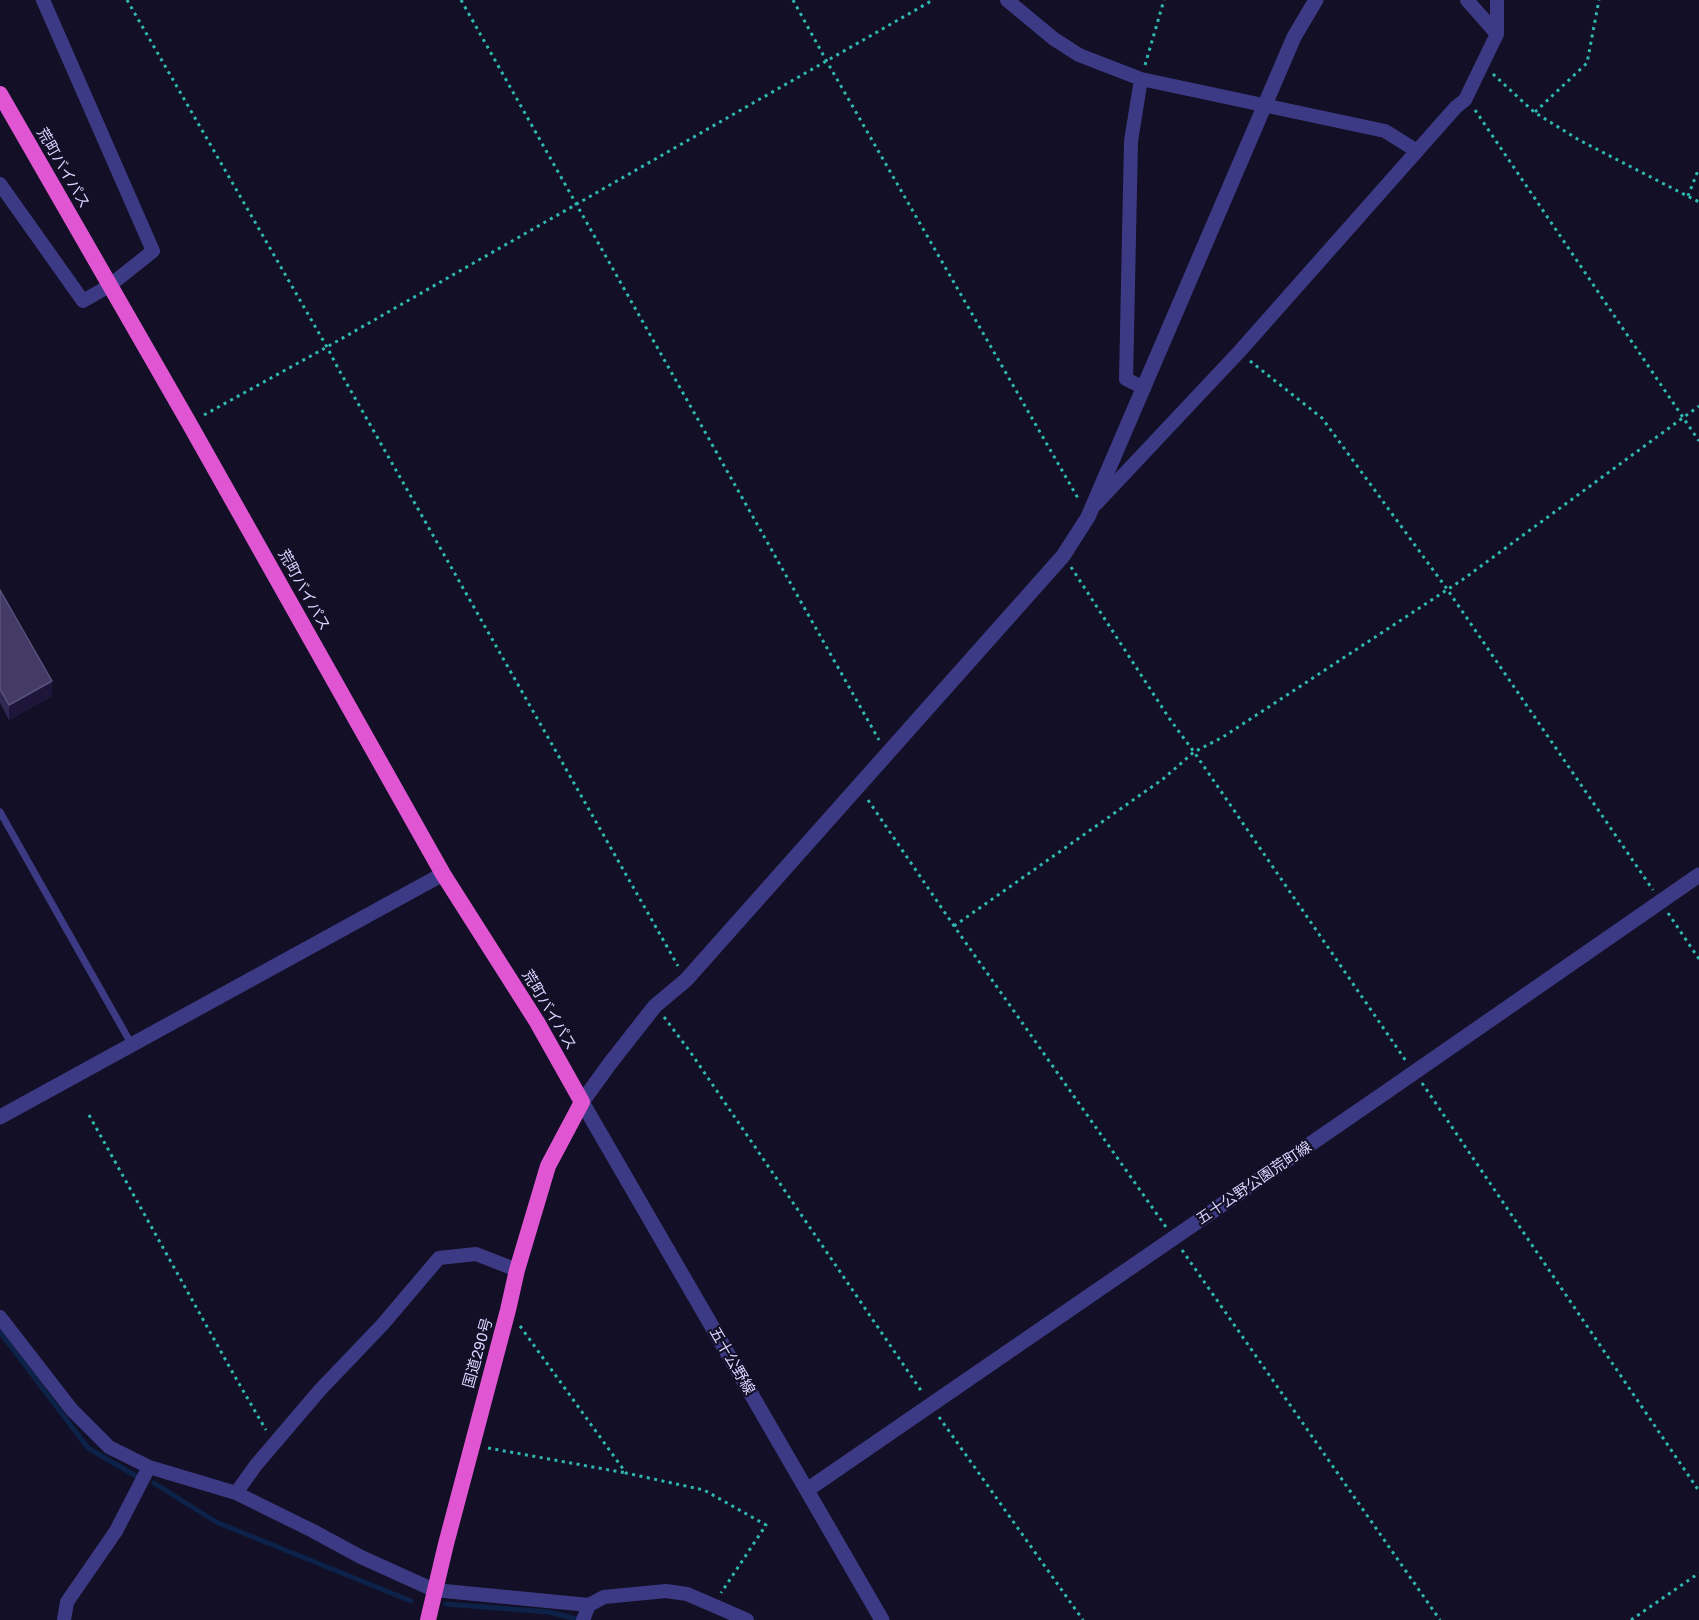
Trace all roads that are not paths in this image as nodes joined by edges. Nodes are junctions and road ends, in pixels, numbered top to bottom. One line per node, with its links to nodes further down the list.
1 (43, 0): 12 (street)
2 (1007, 0): 7 (street)
3 (1316, 0): 9 (street)
4 (1467, 0): 6 (street)
5 (1497, 0): 6 (street)
6 (1497, 34): 10 (street)
7 (1141, 79): 9 (street); 13 (street)
8 (0, 94): 12 (highway, 荒町バイパス)
9 (1266, 105): 10 (street); 13 (street)
10 (1417, 151): 14 (street)
11 (0, 184): 12 (street)
12 (109, 286): 16 (highway, 荒町バイパス)
13 (1144, 388): 14 (street)
14 (1091, 512): 19 (street)
15 (0, 812): 18 (lane)
16 (443, 874): 18 (street); 19 (highway, 荒町バイパス)
17 (1699, 874): 24 (street, 五十公野公園荒町線)
18 (132, 1045): 20 (street)
19 (582, 1101): 21 (highway, 国道290号); 24 (street, 五十公野線)
20 (0, 1117)
21 (517, 1270): 25 (street); 26 (highway, 国道290号)
22 (0, 1317): 23 (street)
23 (148, 1467): 25 (street); 28 (street)
24 (807, 1490): 32 (street, 五十公野線)
25 (236, 1493): 26 (street)
26 (434, 1590): 27 (street); 29 (highway, 国道290号)
27 (589, 1605): 30 (street); 31 (street)
28 (64, 1620)
29 (428, 1620)
30 (582, 1620)
31 (747, 1620)
32 (882, 1620)

